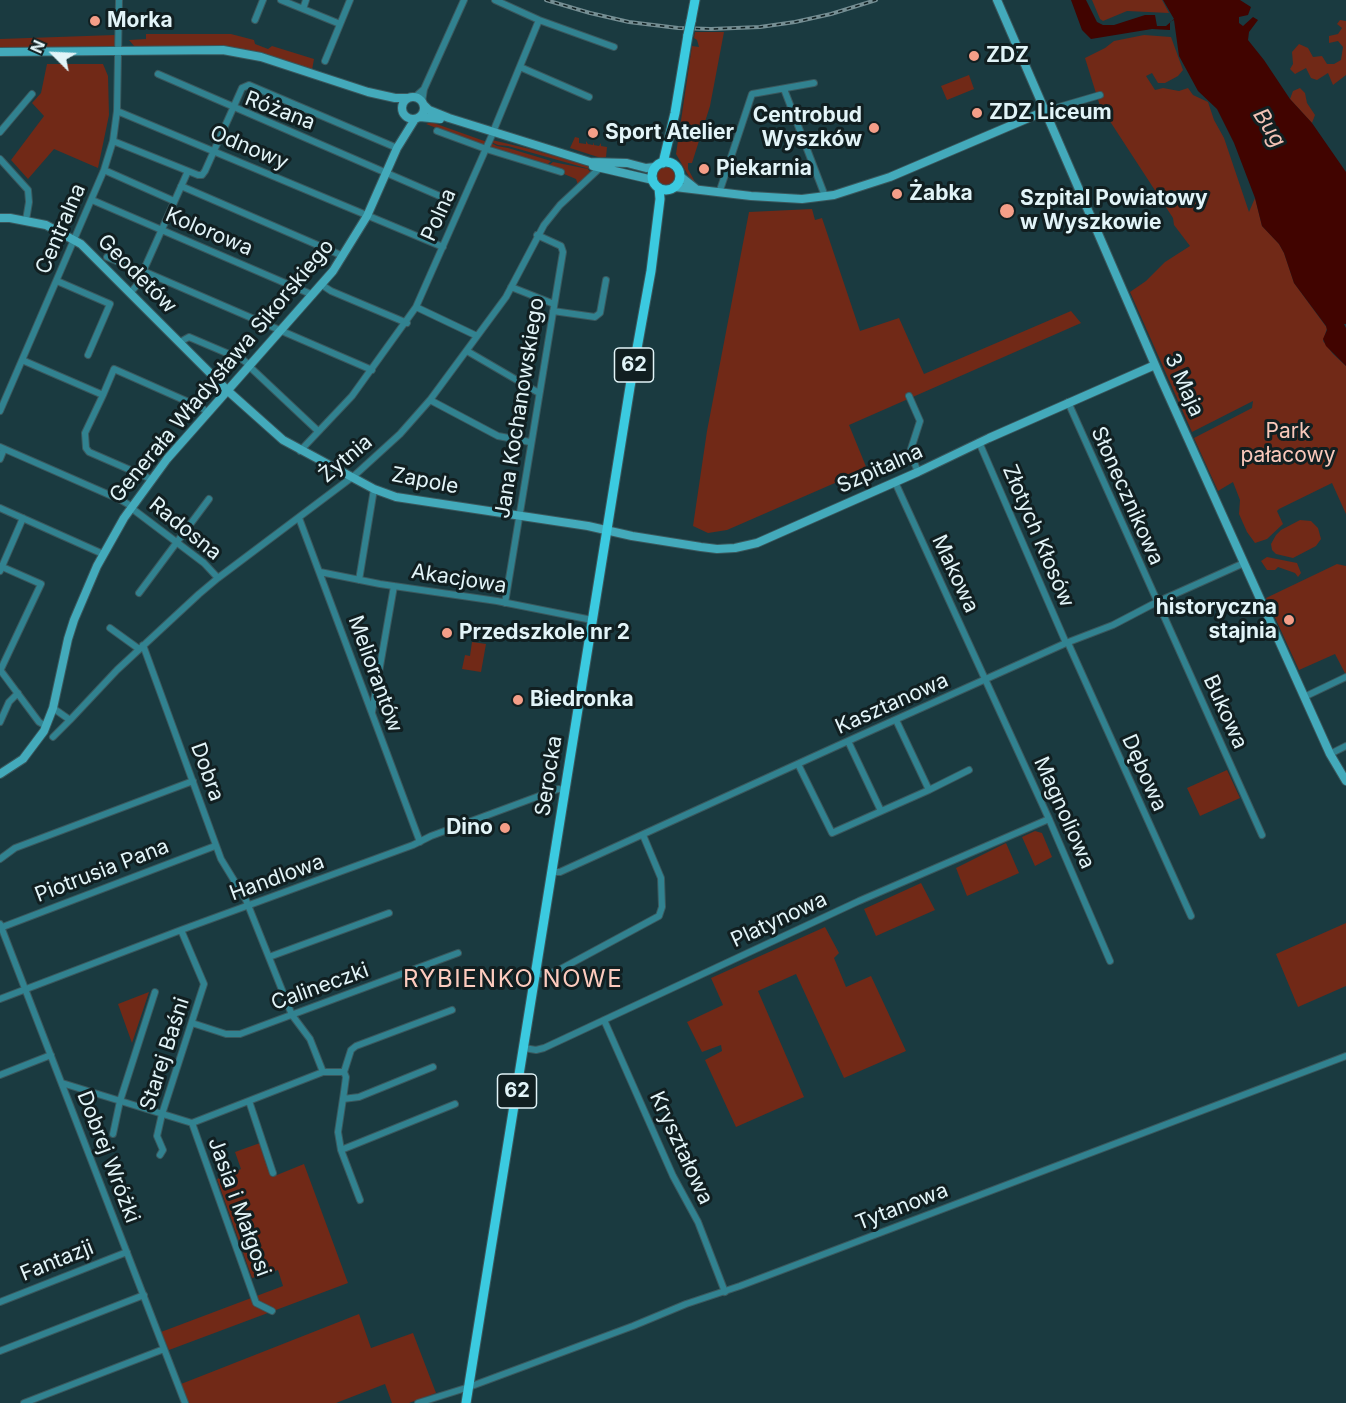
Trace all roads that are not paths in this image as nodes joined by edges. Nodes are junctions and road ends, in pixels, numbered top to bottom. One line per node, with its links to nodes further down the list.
1 (119, 0): 16 (street, Centralna)
2 (263, 0): 11 (street)
3 (281, 0): 10 (street)
4 (306, 0): 10 (street)
5 (350, 0): 13 (street)
6 (464, 0): 26 (street)
7 (495, 0): 12 (street)
8 (695, 0): 31 (main road, 62, bridge)
9 (997, 0): 29 (street, 3 Maja)
10 (303, 9): 13 (street)
11 (255, 20)
12 (539, 20): 14 (street); 18 (street, Polna)
13 (340, 24): 17 (street)
14 (614, 47)
15 (2, 51): 16 (street)
16 (118, 51): 22 (street); 28 (street, Centralna)
17 (325, 61)
18 (519, 67): 25 (street); 35 (street, Polna)
19 (158, 74): 27 (street)
20 (813, 83): 21 (street)
21 (784, 89): 53 (street); 54 (street)
22 (368, 92): 26 (street); 30 (street)
23 (32, 94): 34 (street)
24 (1100, 95): 29 (street)
25 (589, 97)
26 (417, 100): 30 (street); 32 (street); 35 (street)
27 (233, 107): 37 (street); 39 (street, Różana); 46 (street, Różana)
28 (117, 111): 36 (street, Centralna); 39 (street, Odnowy)
29 (1045, 111): 54 (street); 84 (street, 3 Maja)
30 (403, 112): 32 (street); 37 (street, Generała Władysława Sikorskiego)
31 (675, 113): 42 (main road, 62); 43 (main road, 62)
32 (417, 118): 35 (street); 37 (street, Generała Władysława Sikorskiego)
33 (437, 130): 38 (street)
34 (0, 132)
35 (492, 134): 38 (street, Polna); 41 (street)
36 (113, 141): 44 (street, Centralna); 45 (street)
37 (397, 148): 46 (street, Generała Władysława Sikorskiego)
38 (486, 149): 47 (street); 64 (street, Polna)
39 (214, 151): 45 (street, Różana); 58 (street, Odnowy)
40 (0, 159): 60 (street)
41 (604, 165): 42 (street); 49 (street); 62 (street, Żytnia)
42 (659, 165): 43 (main road); 49 (main road, 62)
43 (675, 166): 48 (main road, 62)
44 (104, 171): 56 (street, Centralna); 57 (street)
45 (188, 171): 50 (street)
46 (386, 172): 55 (street, Różana); 58 (street, Generała Władysława Sikorskiego)
47 (561, 172)
48 (680, 176): 51 (main road, 62); 52 (street)
49 (656, 184): 51 (main road); 65 (main road, Serocka / 62)
50 (181, 186): 57 (street); 66 (street)
51 (673, 188): 52 (street); 65 (main road, Serocka / 62)
52 (696, 188): 53 (street)
53 (719, 193): 54 (street)
54 (825, 196)
55 (442, 197)
56 (92, 200): 61 (street, Kolorowa); 63 (street, Centralna)
57 (174, 201): 61 (street)
58 (367, 216): 64 (street, Odnowy); 66 (street, Generała Władysława Sikorskiego)
59 (0, 218): 60 (street, Geodetów)
60 (26, 220): 63 (street, Geodetów)
61 (162, 230): 68 (street); 74 (street, Kolorowa)
62 (537, 235): 72 (street, Żytnia); 76 (street, Jana Kochanowskiego)
63 (75, 240): 69 (street, Centralna); 73 (street, Geodetów)
64 (443, 247): 75 (street, Polna)
65 (654, 250): 112 (main road, Serocka / 62)
66 (343, 256): 71 (street, Generała Władysława Sikorskiego)
67 (108, 257): 68 (street)
68 (143, 272): 73 (street); 78 (street)
69 (57, 280): 82 (street); 83 (street, Centralna)
70 (606, 280): 76 (street)
71 (322, 285): 74 (street, Generała Władysława Sikorskiego); 77 (street)
72 (511, 287): 76 (street); 79 (street, Żytnia)
73 (131, 292): 80 (street, Geodetów)
74 (313, 295): 78 (street, Generała Władysława Sikorskiego)
75 (417, 307): 77 (street, Polna); 79 (street)
76 (554, 307): 88 (street, Jana Kochanowskiego)
77 (407, 323): 86 (street, Polna)
78 (282, 331): 85 (street, Generała Władysława Sikorskiego); 86 (street)
79 (477, 336): 81 (street, Żytnia)
80 (180, 342): 85 (street); 87 (street, Geodetów)
81 (467, 351): 88 (street); 91 (street, Żytnia)
82 (88, 355)
83 (22, 360): 89 (street); 93 (street, Centralna)
84 (1155, 365): 92 (street, Szpitalna); 115 (street, 3 Maja)
85 (250, 367): 87 (street, Generała Władysława Sikorskiego); 95 (street)
86 (372, 370): 95 (street, Polna)
87 (228, 391): 94 (street, Generała Władysława Sikorskiego); 99 (street, Zapole)
88 (539, 393): 96 (street, Jana Kochanowskiego)
89 (102, 395): 94 (street); 103 (street)
90 (909, 396): 101 (street)
91 (430, 400): 96 (street); 102 (street, Żytnia)
92 (1068, 402): 97 (street, Szpitalna); 122 (street, Słonecznikowa)
93 (0, 411)
94 (208, 413): 103 (street, Generała Władysława Sikorskiego)
95 (318, 431): 99 (street, Polna)
96 (530, 442): 109 (street, Jana Kochanowskiego)
97 (979, 442): 101 (street, Szpitalna); 126 (street, Złotych Kłosów)
98 (2, 448): 100 (street); 107 (street, Radosna)
99 (300, 450): 102 (street, Zapole)
100 (0, 459)
101 (918, 472): 104 (street, Szpitalna)
102 (352, 477): 105 (street, Zapole); 111 (street, Żytnia)
103 (151, 479): 107 (street, Generała Władysława Sikorskiego)
104 (895, 482): 112 (street, Szpitalna); 130 (street, Makowa)
105 (374, 489): 109 (street, Zapole); 119 (street)
106 (209, 499): 113 (street)
107 (131, 507): 113 (street, Radosna); 114 (street, Generała Władysława Sikorskiego)
108 (0, 508): 110 (street)
109 (519, 516): 112 (street, Zapole); 123 (street, Jana Kochanowskiego)
110 (23, 518): 114 (street); 116 (street)
111 (299, 518): 117 (street, Meliorantów); 118 (street, Żytnia)
112 (608, 530): 124 (main road, Serocka / 62)
113 (177, 542): 118 (street, Radosna); 121 (street)
114 (103, 554): 133 (street, Generała Władysława Sikorskiego)
115 (1244, 563): 122 (street, Kasztanowa); 132 (street, 3 Maja)
116 (1, 568): 128 (street)
117 (320, 572): 119 (street, Akacjowa); 134 (street, Meliorantów)
118 (218, 578): 127 (street, Żytnia)
119 (359, 580): 120 (street, Akacjowa)
120 (394, 586): 123 (street, Akacjowa); 134 (street)
121 (139, 592)
122 (1157, 602): 126 (street, Kasztanowa); 153 (street, Bukowa)
123 (505, 603): 124 (street, Akacjowa)
124 (592, 620): 149 (main road, Serocka / 62)
125 (110, 628): 127 (street)
126 (1067, 643): 130 (street, Kasztanowa); 160 (street, Dębowa)
127 (141, 647): 135 (street, Żytnia); 146 (street, Dobra)
128 (1, 671): 131 (street)
129 (1346, 677): 132 (street)
130 (985, 680): 136 (street, Kasztanowa); 151 (street, Magnoliowa)
131 (18, 693): 137 (street); 138 (street)
132 (1304, 697): 142 (street, 3 Maja)
133 (52, 708): 135 (street); 138 (street, Generała Władysława Sikorskiego)
134 (372, 713): 154 (street, Meliorantów)
135 (70, 720): 139 (street, Żytnia)
136 (896, 720): 140 (street, Kasztanowa); 148 (street)
137 (0, 722)
138 (46, 726): 145 (street, Generała Władysława Sikorskiego)
139 (53, 737)
140 (848, 741): 143 (street, Kasztanowa); 150 (street)
141 (1346, 746): 142 (street)
142 (1330, 754): 147 (street, 3 Maja)
143 (798, 764): 150 (street); 152 (street, Kasztanowa)
144 (969, 770): 148 (street)
145 (0, 774)
146 (193, 781): 155 (street, Dobra); 156 (street)
147 (1346, 781)
148 (929, 789): 150 (street)
149 (566, 790): 154 (street, Handlowa); 157 (main road, Serocka / 62)
150 (881, 811)
151 (1049, 819): 165 (street, Magnoliowa); 172 (street, Platynowa)
152 (643, 835): 157 (street, Kasztanowa); 166 (street)
153 (1262, 835)
154 (420, 842): 158 (street, Handlowa)
155 (215, 846): 158 (street, Dobra); 161 (street, Piotrusia Pana)
156 (0, 859)
157 (553, 872): 166 (main road, Serocka / 62)
158 (249, 906): 162 (street, Handlowa); 164 (street, Dobra)
159 (389, 913): 164 (street)
160 (1191, 916)
161 (0, 926): 167 (street, Dobrej Wróżki)
162 (181, 930): 167 (street, Handlowa); 173 (street, Starej Baśni)
163 (458, 953): 171 (street, Calineczki)
164 (269, 957): 171 (street, Dobra)
165 (1110, 961)
166 (536, 974): 174 (main road, Serocka / 62)
167 (24, 990): 169 (street, Handlowa); 175 (street, Dobrej Wróżki)
168 (155, 992): 183 (street)
169 (0, 999)
170 (452, 1010): 179 (street)
171 (292, 1015): 173 (street, Calineczki); 178 (street, Dobra)
172 (604, 1020): 174 (street, Platynowa); 194 (street, Kryształowa)
173 (192, 1023): 186 (street, Starej Baśni)
174 (524, 1048): 200 (main road, Serocka / 62)
175 (51, 1055): 180 (street); 181 (street, Dobrej Wróżki)
176 (1346, 1056): 194 (street, Tytanowa)
177 (433, 1067): 182 (street)
178 (323, 1072): 179 (street); 184 (street)
179 (344, 1072): 182 (street)
180 (0, 1075)
181 (62, 1083): 183 (street); 193 (street, Dobrej Wróżki)
182 (343, 1100): 189 (street)
183 (120, 1101): 186 (street); 188 (street)
184 (249, 1101): 187 (street); 191 (street)
185 (455, 1104): 189 (street)
186 (162, 1114): 187 (street); 190 (street, Starej Baśni)
187 (192, 1123): 197 (street, Jasia i Małgosi)
188 (113, 1134)
189 (342, 1150): 192 (street)
190 (160, 1155)
191 (273, 1173)
192 (360, 1200)
193 (127, 1252): 195 (street, Dobrej Wróżki); 196 (street, Fantazji)
194 (725, 1292): 200 (street, Tytanowa)
195 (144, 1295): 198 (street, Dobrej Wróżki); 199 (street)
196 (0, 1302)
197 (272, 1311)
198 (164, 1349): 201 (street); 202 (street, Dobrej Wróżki)
199 (0, 1351)
200 (469, 1387): 203 (street, Tytanowa); 204 (main road, 62)
201 (24, 1403)
202 (185, 1403)
203 (418, 1403)
204 (466, 1403)

